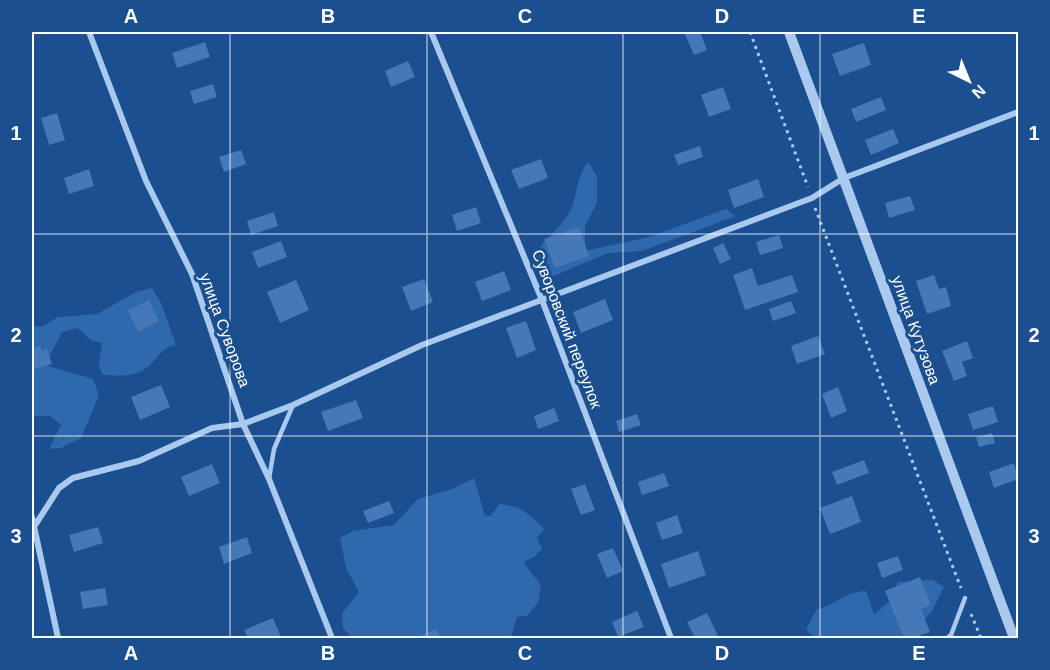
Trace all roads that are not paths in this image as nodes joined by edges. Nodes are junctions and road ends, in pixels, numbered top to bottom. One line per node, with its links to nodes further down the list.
1 (89, 32): 8 (street, улица Суворова)
2 (431, 32): 6 (street, Суворовский переулок)
3 (789, 32): 5 (street, улица Кутузова)
4 (1018, 112): 5 (street)
5 (844, 178): 6 (street); 17 (street, улица Кутузова)
6 (542, 300): 7 (street); 15 (street, Суворовский переулок)
7 (293, 405): 8 (street); 9 (lane)
8 (243, 424): 9 (street, улица Суворова); 11 (street)
9 (269, 478): 14 (street, улица Суворова)
10 (32, 517): 11 (street)
11 (33, 529): 13 (street)
12 (965, 598): 16 (lane)
13 (58, 639)
14 (332, 639)
15 (671, 639)
16 (947, 639)
17 (1014, 639)

